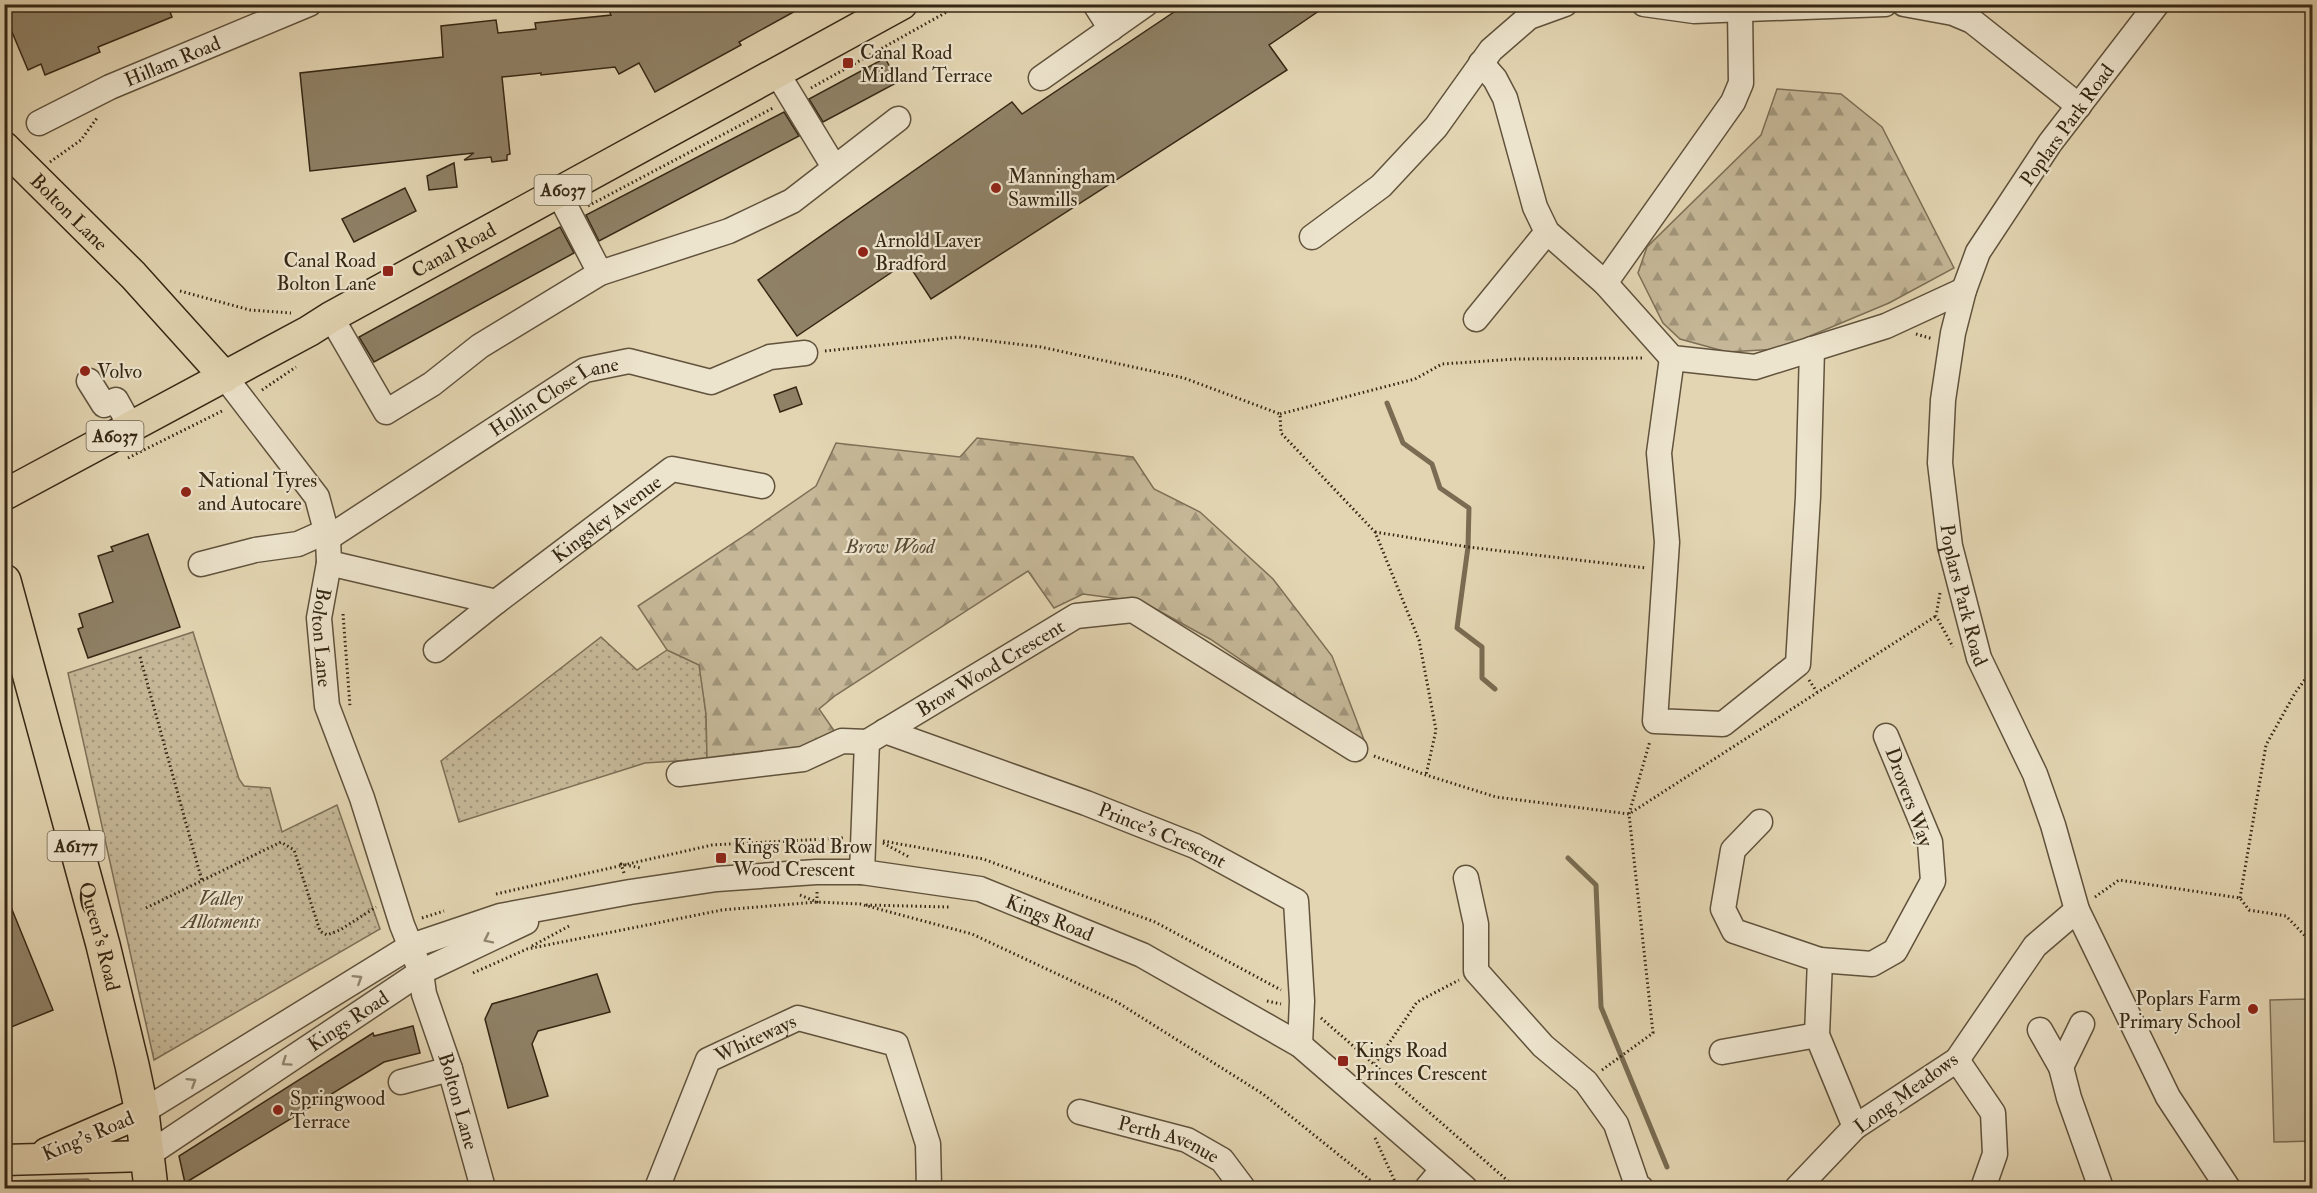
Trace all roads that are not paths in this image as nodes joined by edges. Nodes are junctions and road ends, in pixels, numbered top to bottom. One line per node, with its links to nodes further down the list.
1 (309, 4): 17 (street, Hillam Road)
2 (902, 4): 14 (main road, Canal Road / A6037)
3 (1095, 4): 11 (street)
4 (1146, 4): 11 (street)
5 (1565, 4): 12 (street)
6 (1644, 4): 10 (street)
7 (1885, 4): 10 (street)
8 (1904, 4): 15 (street)
9 (2157, 4): 15 (street, Poplars Park Road)
10 (1740, 9): 24 (street)
11 (1111, 29): 13 (street)
12 (1481, 63): 21 (street); 22 (street)
13 (1041, 78)
14 (785, 85): 19 (street); 20 (main road, Canal Road / A6037)
15 (2079, 106): 25 (street, Poplars Park Road)
16 (898, 119): 19 (street)
17 (39, 123)
18 (4, 147): 31 (main road, Bolton Lane)
19 (834, 167): 23 (street)
20 (564, 204): 23 (street); 26 (main road, Canal Road / A6037)
21 (1547, 232): 24 (street); 27 (street)
22 (1312, 237)
23 (600, 273): 26 (street)
24 (1605, 283): 30 (street)
25 (1964, 290): 28 (street); 50 (street, Poplars Park Road)
26 (331, 317): 31 (main road, Canal Road / A6037)
27 (1476, 319)
28 (1812, 349): 30 (street); 30 (street)
29 (806, 353): 36 (street, Hollin Close Lane)
30 (1672, 358)
31 (225, 377): 33 (main road, Canal Road / A6037); 36 (street, Bolton Lane)
32 (89, 381): 33 (street)
33 (131, 428): 35 (main road, Canal Road / A6037)
34 (762, 486): 40 (street, Kingsley Avenue)
35 (4, 495)
36 (328, 534): 37 (street, Bolton Lane); 38 (street, Hollin Close Lane)
37 (329, 563): 40 (street); 51 (street, Bolton Lane)
38 (201, 564)
39 (4, 581): 63 (highway, Queen's Road / A6177)
40 (496, 602): 41 (street, Kingsley Avenue)
41 (436, 651)
42 (876, 736): 44 (street, Brow Wood Crescent); 45 (street); 47 (street); 57 (street, Prince's Crescent)
43 (1886, 736): 52 (street, Drovers Way)
44 (1355, 749)
45 (679, 774)
46 (1760, 822): 52 (street, Drovers Way)
47 (862, 872): 49 (street, Kings Road); 57 (street, Kings Road)
48 (1466, 878): 76 (street)
49 (561, 906): 51 (street, Kings Road); 53 (street, Kings Road, one-way to 53)
50 (2077, 910): 59 (street, Long Meadows); 80 (street, Poplars Park Road)
51 (411, 946): 53 (street, Bolton Lane); 63 (street, Kings Road, one-way to 51)
52 (1820, 960): 56 (street)
53 (421, 972): 61 (street, Bolton Lane); 66 (street, Kings Road, one-way to 66)
54 (2082, 1024): 60 (street)
55 (2040, 1030): 60 (street)
56 (1817, 1035): 58 (street); 65 (street)
57 (1300, 1045): 68 (street, Kings Road)
58 (1722, 1052)
59 (1957, 1060): 65 (street, Long Meadows); 78 (street)
60 (2061, 1067): 79 (street)
61 (450, 1069): 62 (street); 70 (street, Bolton Lane)
62 (401, 1082)
63 (142, 1112): 66 (highway, Queen's Road / A6177); 67 (main road, King's Road)
64 (1080, 1112): 73 (street, Perth Avenue)
65 (1855, 1127): 77 (street, Long Meadows)
66 (146, 1156): 67 (main road, King's Road); 69 (highway, Queen's Road / A6177)
67 (19, 1160)
68 (1443, 1169): 74 (street); 75 (street, Kings Road)
69 (151, 1188)
70 (483, 1188)
71 (657, 1188): 72 (street, Whiteways)
72 (929, 1188)
73 (1243, 1188)
74 (1427, 1188)
75 (1465, 1188)
76 (1641, 1188)
77 (1797, 1188)
78 (1983, 1188)
79 (2101, 1188)
80 (2228, 1188)

